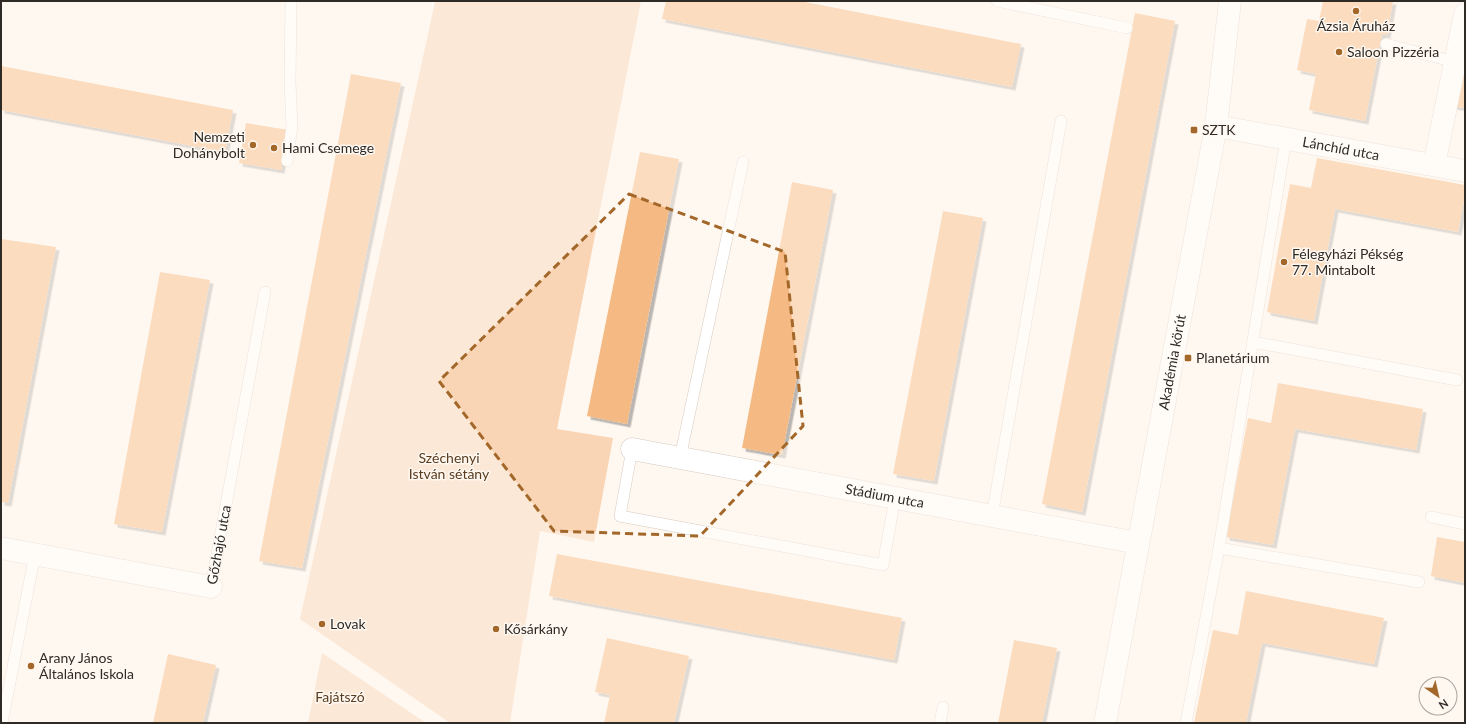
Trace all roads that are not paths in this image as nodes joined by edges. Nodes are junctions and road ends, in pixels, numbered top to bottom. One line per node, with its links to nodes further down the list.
1 (290, 1): 11 (lane)
2 (997, 1): 5 (lane)
3 (1230, 1): 9 (street, Akadémia körút)
4 (1465, 14): 7 (street)
5 (1127, 28)
6 (1386, 44): 7 (lane)
7 (1455, 62): 13 (street)
8 (1061, 121): 21 (lane)
9 (1216, 126): 10 (street, Lánchíd utca); 24 (street, Akadémia körút)
10 (1286, 139): 13 (street, Lánchíd utca); 16 (lane)
11 (287, 161)
12 (743, 162): 19 (lane)
13 (1434, 165): 14 (street, Lánchíd utca)
14 (1465, 171)
15 (265, 292): 29 (lane, Gőzhajó utca)
16 (1253, 342): 17 (lane); 26 (lane)
17 (1457, 380)
18 (632, 449): 19 (street, Stádium utca); 20 (lane)
19 (680, 458): 20 (street, Stádium utca)
20 (895, 498): 21 (street, Stádium utca)
21 (992, 516): 24 (street, Stádium utca)
22 (1431, 517): 23 (lane)
23 (1465, 524)
24 (1138, 543): 33 (street, Akadémia körút)
25 (1, 548): 27 (street, Gőzhajó utca)
26 (1219, 548): 28 (lane); 34 (lane)
27 (35, 554): 29 (street, Gőzhajó utca); 31 (lane)
28 (1419, 582)
29 (211, 587)
30 (943, 707): 32 (lane)
31 (2, 723)
32 (940, 723)
33 (1105, 723)
34 (1186, 723)

